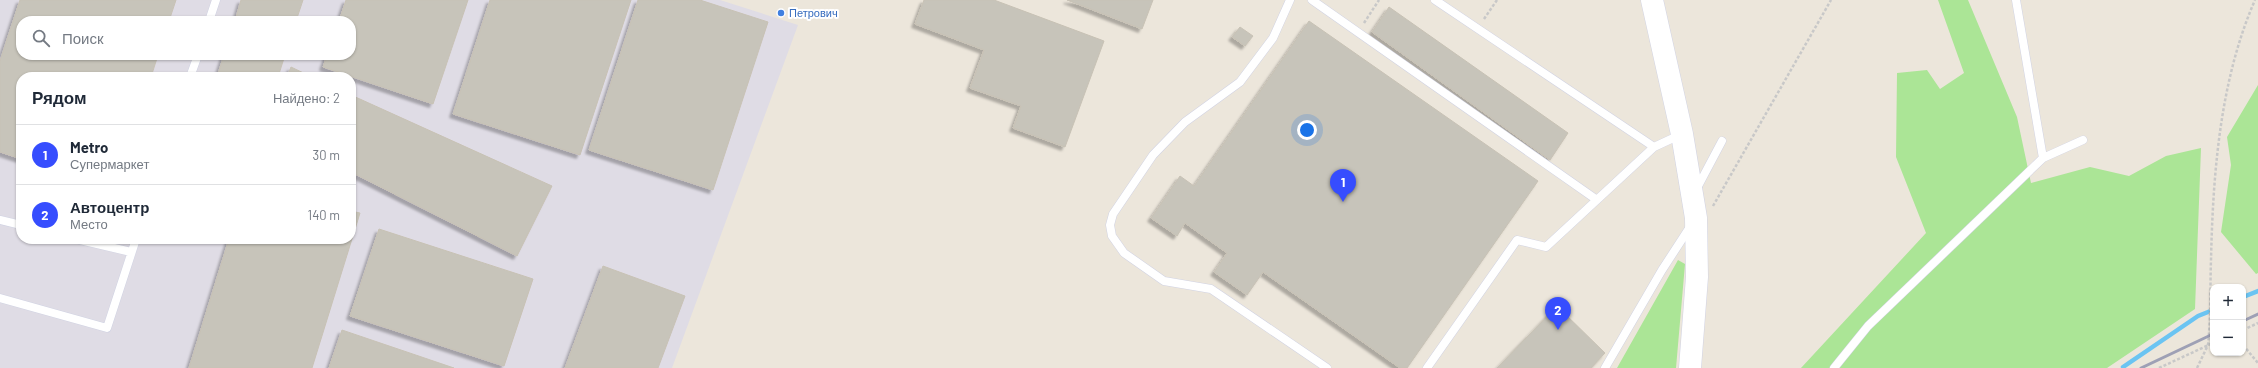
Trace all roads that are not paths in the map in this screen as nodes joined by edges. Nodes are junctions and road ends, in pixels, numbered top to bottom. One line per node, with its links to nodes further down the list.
1 (216, 0): 7 (lane)
2 (1290, 0): 24 (lane)
3 (1312, 0): 16 (lane)
4 (1435, 0): 13 (lane)
5 (1652, 0): 10 (street)
6 (2016, 0): 14 (lane)
7 (211, 16)
8 (196, 60): 9 (lane)
9 (192, 72)
10 (1682, 134): 13 (lane); 15 (street)
11 (2083, 140): 14 (lane)
12 (1722, 141): 15 (lane)
13 (1654, 147): 16 (lane)
14 (2043, 158): 28 (lane)
15 (1693, 196): 17 (street)
16 (1597, 200): 25 (lane)
17 (1705, 214): 26 (lane); 27 (street)
18 (0, 220): 19 (lane)
19 (16, 225)
20 (97, 244): 22 (lane)
21 (134, 244): 22 (lane)
22 (131, 252): 23 (lane)
23 (0, 298)
24 (1327, 368)
25 (1427, 368)
26 (1605, 368)
27 (1690, 368)
28 (1834, 368)

